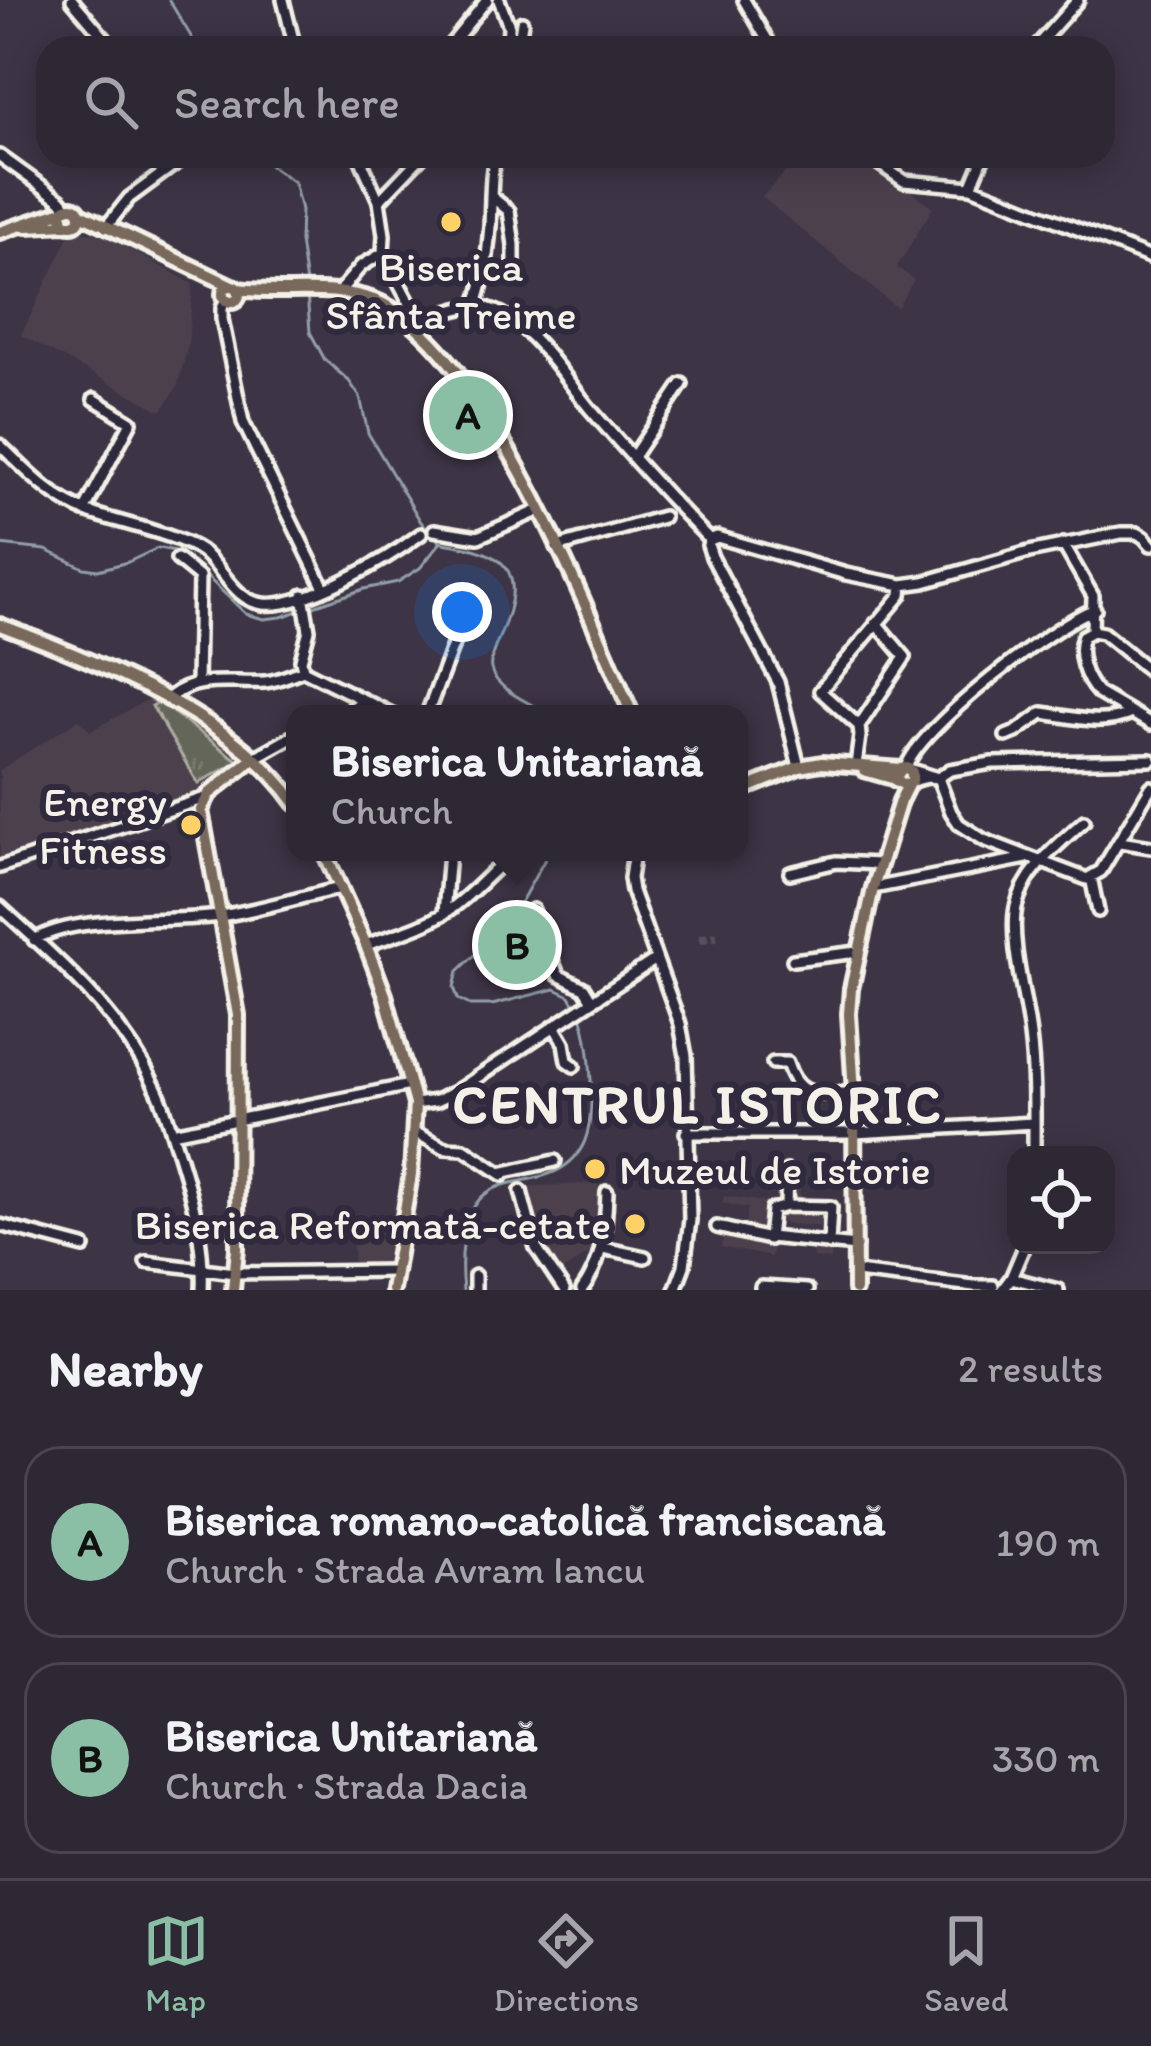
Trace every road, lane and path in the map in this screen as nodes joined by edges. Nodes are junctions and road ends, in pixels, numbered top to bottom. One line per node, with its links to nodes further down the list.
1 (71, 0): 8 (street)
2 (283, 0): 9 (street)
3 (487, 0): 10 (street)
4 (499, 0): 11 (street)
5 (744, 0): 13 (street)
6 (1078, 0): 14 (street)
7 (522, 22): 12 (street)
8 (102, 36)
9 (292, 36)
10 (458, 36)
11 (508, 36)
12 (520, 36)
13 (765, 36)
14 (1046, 36)
15 (0, 156): 25 (street)
16 (170, 168): 26 (street)
17 (364, 168): 24 (street)
18 (411, 168): 24 (street)
19 (492, 168): 23 (street)
20 (885, 168): 22 (street)
21 (978, 168): 22 (street)
22 (970, 187): 29 (street)
23 (491, 196): 30 (street); 33 (street)
24 (379, 201): 28 (street)
25 (71, 216): 26 (main road); 27 (main road)
26 (108, 228): 32 (main road)
27 (0, 232)
28 (383, 254): 31 (street); 34 (street)
29 (1151, 258)
30 (514, 274)
31 (340, 291): 32 (main road); 34 (main road)
32 (231, 294): 50 (street)
33 (475, 306): 34 (street); 38 (street)
34 (418, 324): 39 (main road)
35 (682, 384): 38 (street)
36 (94, 399): 40 (street)
37 (0, 446): 40 (street)
38 (633, 457): 44 (street)
39 (540, 510): 42 (street); 47 (main road)
40 (84, 511): 51 (street)
41 (663, 517): 47 (street)
42 (434, 530)
43 (421, 534): 50 (street)
44 (710, 540): 49 (street); 74 (street)
45 (1063, 544): 46 (street); 49 (street); 52 (street)
46 (1151, 545)
47 (557, 547): 65 (main road)
48 (177, 559): 59 (street)
49 (902, 585): 54 (street)
50 (324, 588): 51 (street)
51 (304, 600): 57 (street)
52 (1095, 609): 56 (street); 75 (street)
53 (464, 616): 64 (street)
54 (876, 623): 68 (street); 68 (street)
55 (0, 625): 60 (main road)
56 (1093, 631): 58 (street); 66 (street)
57 (302, 670): 59 (street); 61 (street)
58 (1151, 672)
59 (196, 684): 60 (street)
60 (170, 697): 71 (main road)
61 (364, 700): 62 (street); 63 (street)
62 (357, 705)
63 (374, 705)
64 (430, 705)
65 (628, 705)
66 (1132, 713): 67 (street); 69 (street)
67 (1151, 724)
68 (859, 726): 73 (street)
69 (1006, 736)
70 (286, 740): 71 (street)
71 (254, 758): 79 (main road); 80 (main road)
72 (1151, 760): 76 (street)
73 (856, 765): 74 (main road); 75 (main road)
74 (799, 766): 77 (main road)
75 (906, 775): 76 (street); 89 (main road)
76 (938, 778): 84 (street)
77 (748, 787)
78 (1151, 787): 82 (street)
79 (286, 792)
80 (205, 798): 90 (street); 101 (main road)
81 (1084, 821): 84 (street)
82 (1120, 842): 83 (street); 92 (street)
83 (1151, 847)
84 (1037, 859): 92 (street); 94 (street); 115 (street)
85 (328, 861): 93 (main road)
86 (447, 861): 95 (street)
87 (506, 861): 96 (street)
88 (633, 861): 105 (street)
89 (880, 864): 91 (street); 94 (main road)
90 (0, 866)
91 (790, 873)
92 (1091, 878): 99 (street)
93 (340, 888): 101 (street); 103 (main road)
94 (873, 888): 104 (main road)
95 (445, 895): 96 (street); 100 (street)
96 (460, 902): 100 (street)
97 (0, 907): 102 (street)
98 (533, 910): 107 (street)
99 (1098, 911)
100 (444, 914): 103 (street)
101 (223, 916): 102 (street); 114 (main road)
102 (34, 940): 117 (street)
103 (366, 945): 111 (main road)
104 (857, 952): 106 (street); 112 (main road)
105 (656, 959): 107 (street); 118 (street)
106 (793, 960)
107 (590, 1002): 108 (street)
108 (554, 1027): 110 (street); 113 (street)
109 (773, 1064): 112 (street)
110 (574, 1066)
111 (410, 1085): 113 (main road); 114 (street)
112 (854, 1093): 119 (main road)
113 (415, 1104): 116 (main road)
114 (238, 1118): 117 (street); 139 (main road)
115 (1034, 1123): 119 (street); 120 (street)
116 (415, 1132): 121 (street); 137 (main road)
117 (172, 1133): 136 (street)
118 (686, 1133): 119 (street); 150 (street)
119 (854, 1133): 130 (main road)
120 (1034, 1146)
121 (555, 1161)
122 (788, 1172): 125 (street)
123 (521, 1191): 148 (street)
124 (607, 1192): 132 (street)
125 (786, 1206): 128 (street); 129 (street)
126 (0, 1225): 131 (street)
127 (717, 1227): 128 (street)
128 (769, 1237): 129 (street)
129 (829, 1244): 130 (street)
130 (856, 1246): 138 (main road)
131 (83, 1247)
132 (602, 1248): 134 (street); 149 (street)
133 (1021, 1254): 141 (street)
134 (645, 1257)
135 (146, 1262): 136 (street)
136 (203, 1270): 139 (street); 144 (street)
137 (395, 1271): 139 (street); 146 (main road)
138 (856, 1272): 142 (street); 143 (main road)
139 (236, 1273): 145 (main road)
140 (475, 1276): 147 (street)
141 (1011, 1279): 142 (street); 153 (street)
142 (998, 1288)
143 (853, 1289)
144 (202, 1290)
145 (233, 1290)
146 (392, 1290)
147 (475, 1290)
148 (564, 1290)
149 (582, 1290)
150 (675, 1290)
151 (760, 1290): 152 (street)
152 (807, 1290)
153 (1058, 1290)

